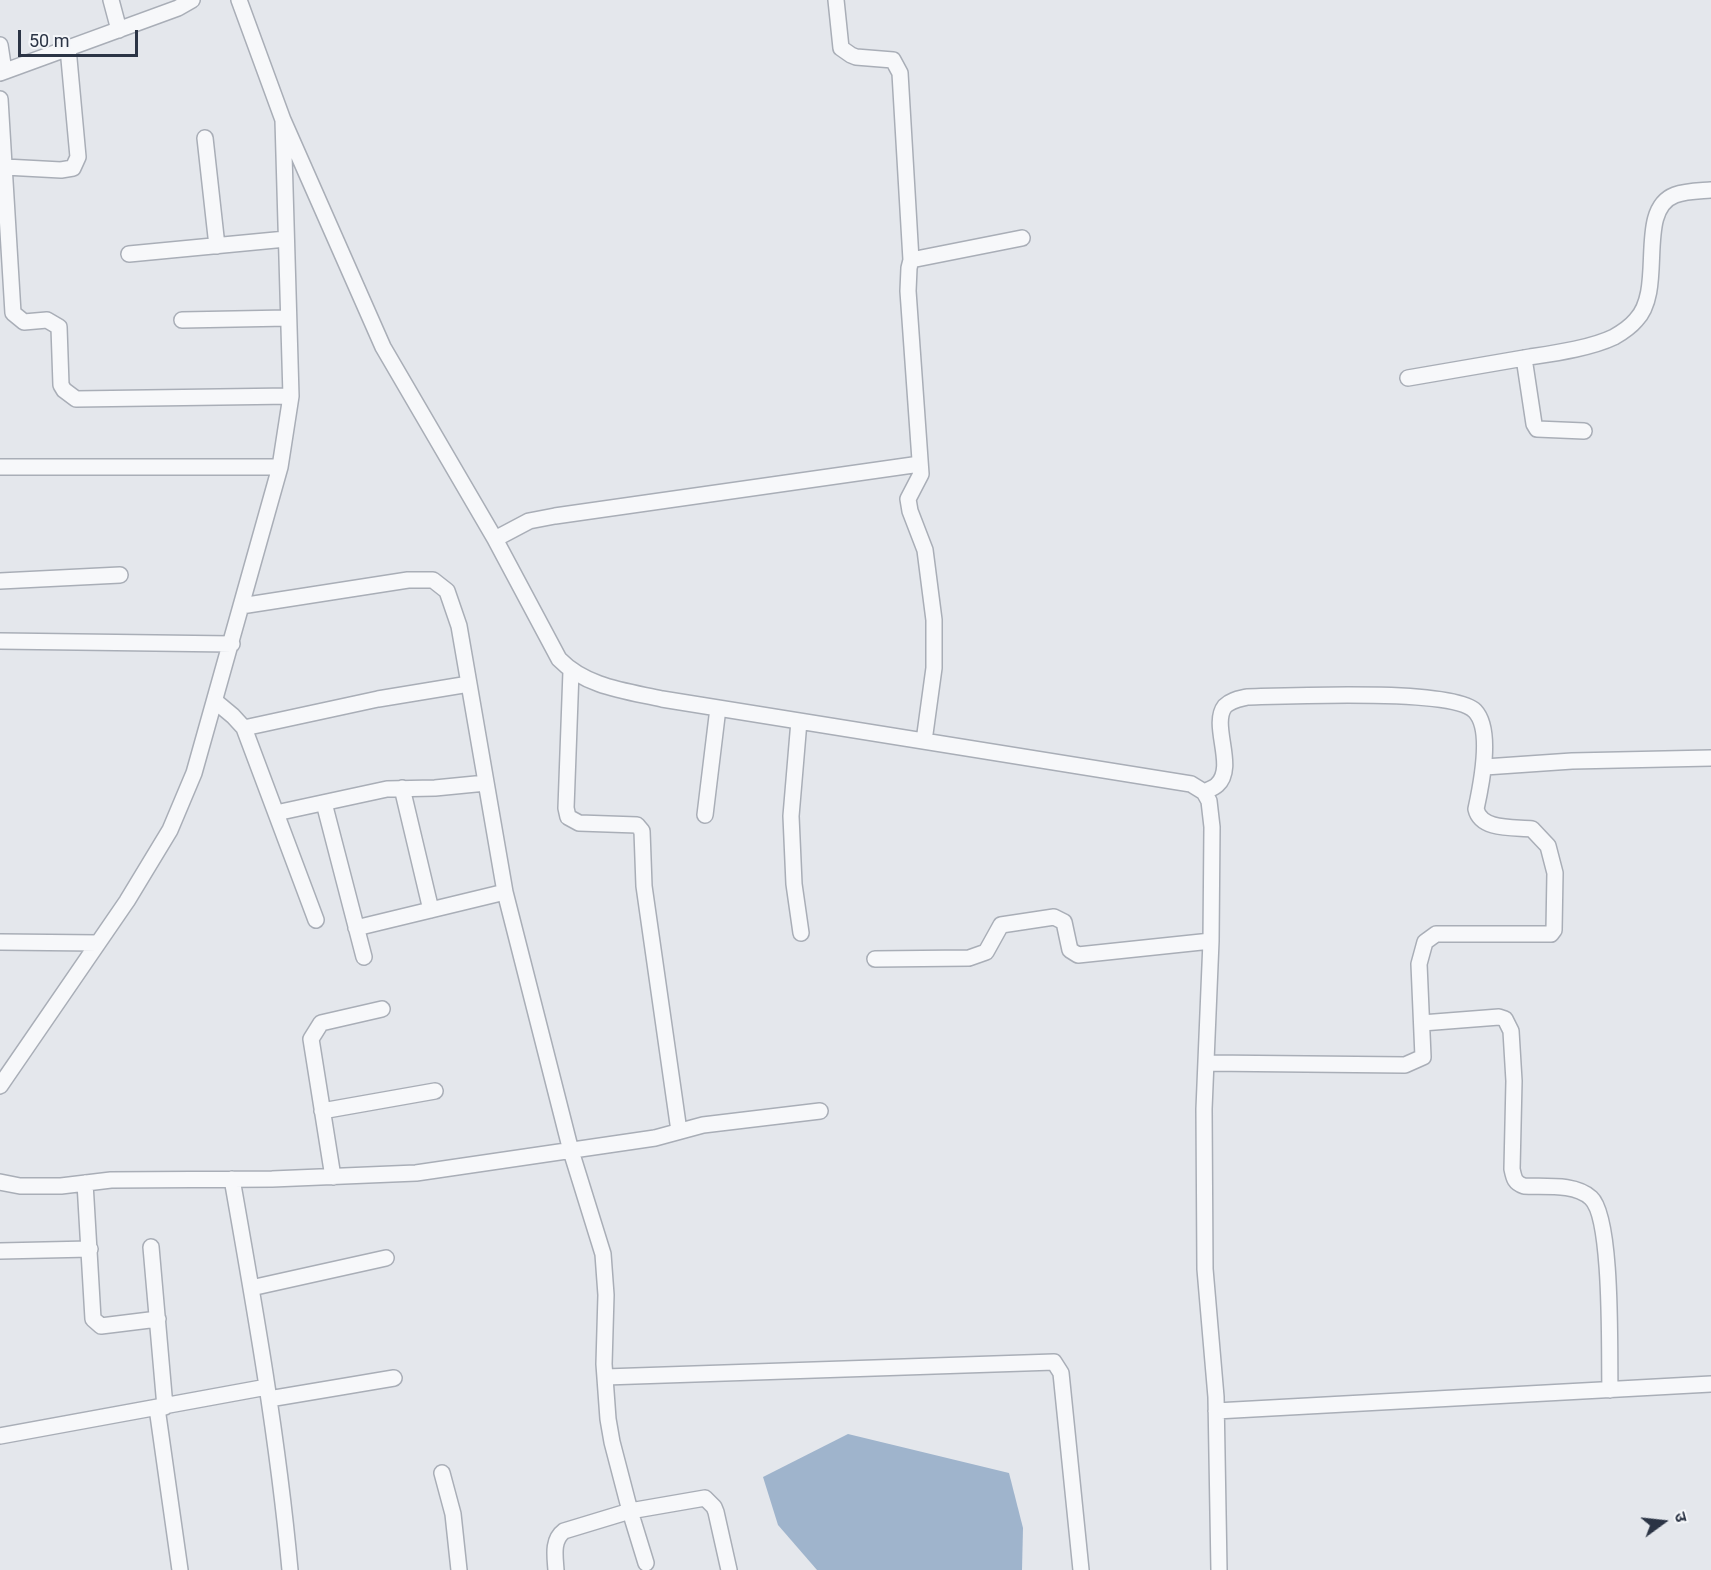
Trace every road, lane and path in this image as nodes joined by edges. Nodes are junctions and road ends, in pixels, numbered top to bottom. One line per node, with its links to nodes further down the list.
1 (111, 0): 5 (street)
2 (192, 0): 5 (street)
3 (239, 0): 10 (street)
4 (836, 0): 19 (street)
5 (118, 30): 7 (street)
6 (0, 45): 8 (street)
7 (68, 48): 8 (street); 12 (street)
8 (2, 72)
9 (0, 99): 12 (street)
10 (283, 120): 16 (street); 29 (street)
11 (205, 138): 17 (street)
12 (5, 167): 13 (street)
13 (3, 187): 24 (street)
14 (1711, 190): 22 (street)
15 (1022, 238): 19 (street)
16 (286, 239): 17 (street); 20 (street)
17 (217, 246): 18 (street)
18 (129, 254)
19 (911, 260): 26 (street)
20 (288, 318): 21 (street); 24 (street)
21 (182, 320)
22 (1524, 358): 23 (street); 25 (street)
23 (1408, 378)
24 (291, 396): 27 (street)
25 (1584, 430)
26 (920, 464): 29 (street); 41 (street)
27 (279, 466): 28 (street); 32 (street)
28 (0, 467)
29 (495, 539): 35 (street)
30 (120, 575): 31 (street)
31 (0, 581)
32 (241, 606): 34 (street); 36 (street)
33 (1, 636): 34 (street)
34 (232, 644): 37 (street)
35 (571, 671): 38 (street); 67 (street)
36 (469, 684): 40 (street); 44 (street)
37 (215, 701): 40 (street); 57 (street)
38 (718, 708): 39 (street); 49 (street)
39 (799, 721): 41 (street); 54 (street)
40 (244, 728): 48 (street)
41 (924, 741): 46 (street)
42 (1711, 758): 43 (street)
43 (1485, 767): 46 (street); 61 (street)
44 (486, 783): 45 (street); 50 (street)
45 (402, 788): 47 (street); 51 (street)
46 (1204, 792): 55 (street)
47 (324, 803): 48 (street); 53 (street)
48 (276, 813): 52 (street)
49 (705, 815)
50 (505, 892): 51 (street); 68 (street)
51 (431, 910): 53 (street)
52 (316, 920)
53 (356, 928): 58 (street)
54 (801, 933)
55 (1211, 941): 59 (street); 62 (street)
56 (0, 942): 57 (street)
57 (98, 943): 63 (street)
58 (364, 957)
59 (875, 959)
60 (382, 1009): 65 (street)
61 (1422, 1023): 62 (street); 82 (street)
62 (1207, 1063): 85 (street)
63 (0, 1086)
64 (435, 1091): 65 (street)
65 (322, 1111): 69 (street)
66 (820, 1111): 67 (street)
67 (679, 1131): 68 (street)
68 (571, 1151): 69 (street); 79 (street)
69 (333, 1176): 70 (street)
70 (232, 1179): 72 (street); 77 (street)
71 (0, 1182): 72 (street)
72 (85, 1183): 74 (street)
73 (152, 1247): 78 (street)
74 (90, 1249): 75 (street); 78 (street)
75 (0, 1251)
76 (386, 1258): 77 (street)
77 (251, 1288): 83 (street)
78 (158, 1319): 84 (street)
79 (605, 1377): 88 (street); 95 (street)
80 (394, 1378): 83 (street)
81 (1711, 1384): 82 (street)
82 (1610, 1390): 85 (street)
83 (268, 1393): 84 (street); 91 (street)
84 (161, 1408): 86 (street); 90 (street)
85 (1216, 1411): 96 (street)
86 (0, 1436)
87 (442, 1473): 92 (street)
88 (630, 1511): 89 (street); 93 (street); 94 (street)
89 (646, 1563)
90 (180, 1570)
91 (290, 1570)
92 (459, 1570)
93 (556, 1570)
94 (729, 1570)
95 (1081, 1570)
96 (1219, 1570)

